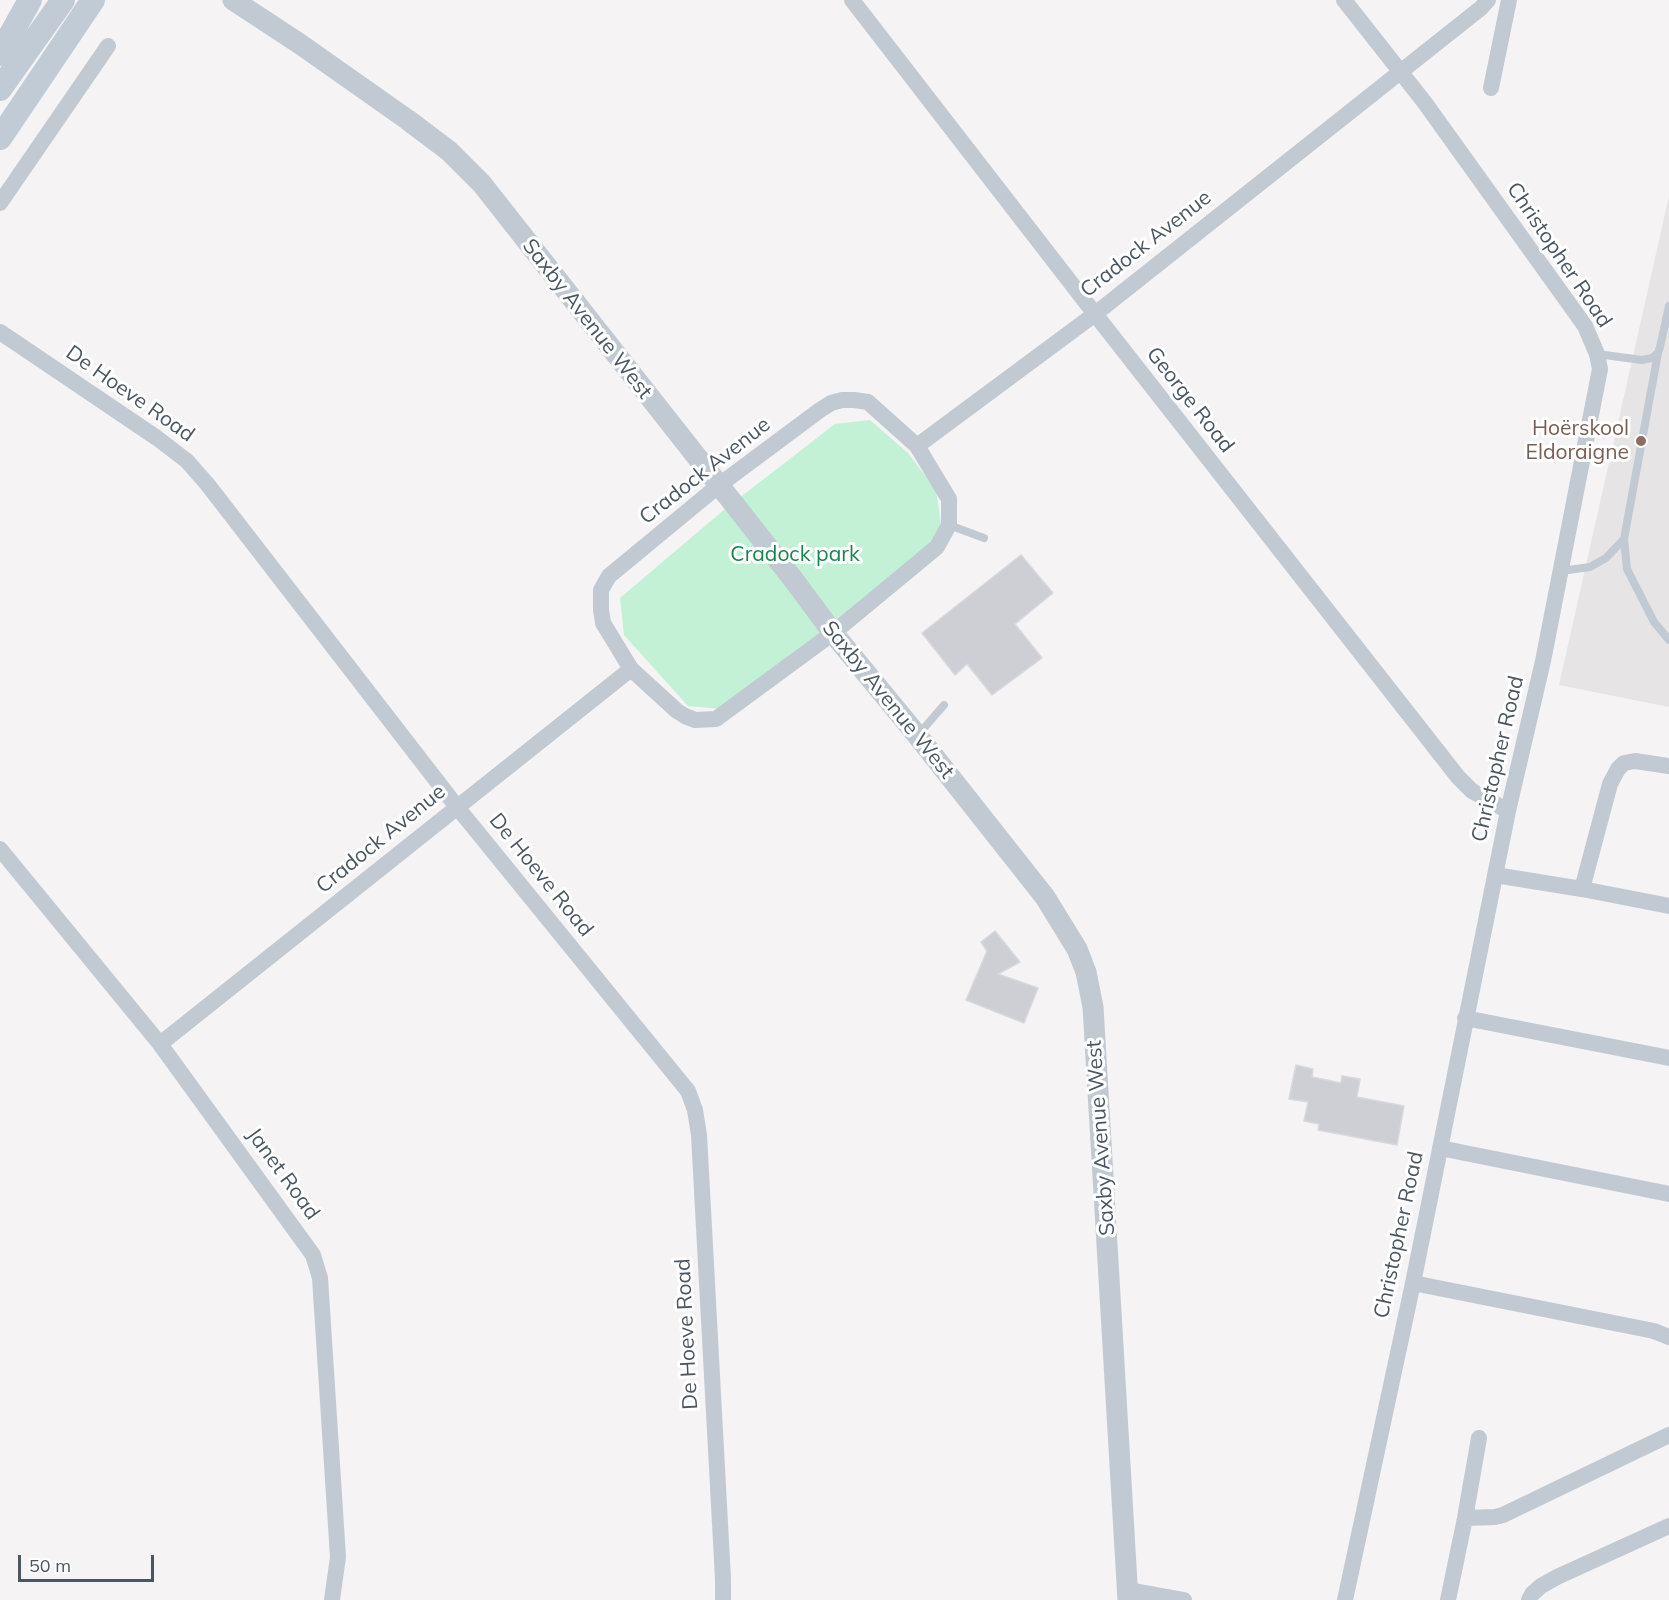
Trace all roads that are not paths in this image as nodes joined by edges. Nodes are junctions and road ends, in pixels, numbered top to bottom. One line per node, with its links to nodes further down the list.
1 (30, 0): 12 (main road)
2 (63, 0): 15 (main road)
3 (93, 0): 10 (main road)
4 (102, 0): 10 (main road)
5 (233, 0): 24 (street, Saxby Avenue West)
6 (852, 0): 19 (street, George Road)
7 (1344, 0): 13 (street, Christopher Road)
8 (1488, 0): 13 (street, Cradock Avenue)
9 (1509, 0): 14 (street)
10 (75, 27): 16 (main road)
11 (108, 46): 17 (street)
12 (0, 54)
13 (1399, 72): 19 (street, Cradock Avenue); 22 (street, Christopher Road)
14 (1491, 88)
15 (0, 89)
16 (0, 138)
17 (0, 203)
18 (1669, 306): 21 (lane)
19 (1095, 314): 23 (street, Cradock Avenue); 36 (street, George Road)
20 (0, 332): 35 (street, De Hoeve Road)
21 (1658, 353): 22 (lane); 27 (lane)
22 (1597, 354): 28 (street, Christopher Road)
23 (916, 446): 24 (street, Cradock Avenue); 25 (street, Cradock Avenue)
24 (718, 486): 29 (street, Saxby Avenue West); 31 (street, Cradock Avenue)
25 (949, 525): 26 (lane); 29 (street, Cradock Avenue)
26 (984, 538)
27 (1624, 539): 28 (lane); 30 (lane)
28 (1561, 571): 36 (street, Christopher Road)
29 (833, 633): 31 (street, Cradock Avenue); 33 (street, Saxby Avenue West)
30 (1669, 640)
31 (631, 669): 35 (street, Cradock Avenue)
32 (944, 705): 33 (lane)
33 (917, 735): 52 (street, Saxby Avenue West)
34 (1669, 766): 39 (street)
35 (457, 807): 42 (street, Cradock Avenue); 54 (street, De Hoeve Road)
36 (1508, 811): 38 (street, Christopher Road)
37 (0, 849): 42 (street, Janet Road)
38 (1495, 875): 39 (street); 41 (street, Christopher Road)
39 (1582, 889): 40 (street)
40 (1669, 906)
41 (1465, 1018): 43 (street); 44 (street, Christopher Road)
42 (160, 1044): 53 (street, Janet Road)
43 (1669, 1058)
44 (1440, 1148): 45 (street); 46 (street, Christopher Road)
45 (1669, 1194)
46 (1413, 1283): 47 (street); 56 (street, Christopher Road)
47 (1669, 1337)
48 (1669, 1435): 50 (street)
49 (1479, 1438): 50 (street)
50 (1466, 1518): 57 (street)
51 (1669, 1526): 58 (street)
52 (1129, 1595): 55 (street)
53 (332, 1600)
54 (723, 1600)
55 (1184, 1600)
56 (1345, 1600)
57 (1448, 1600)
58 (1529, 1600)

